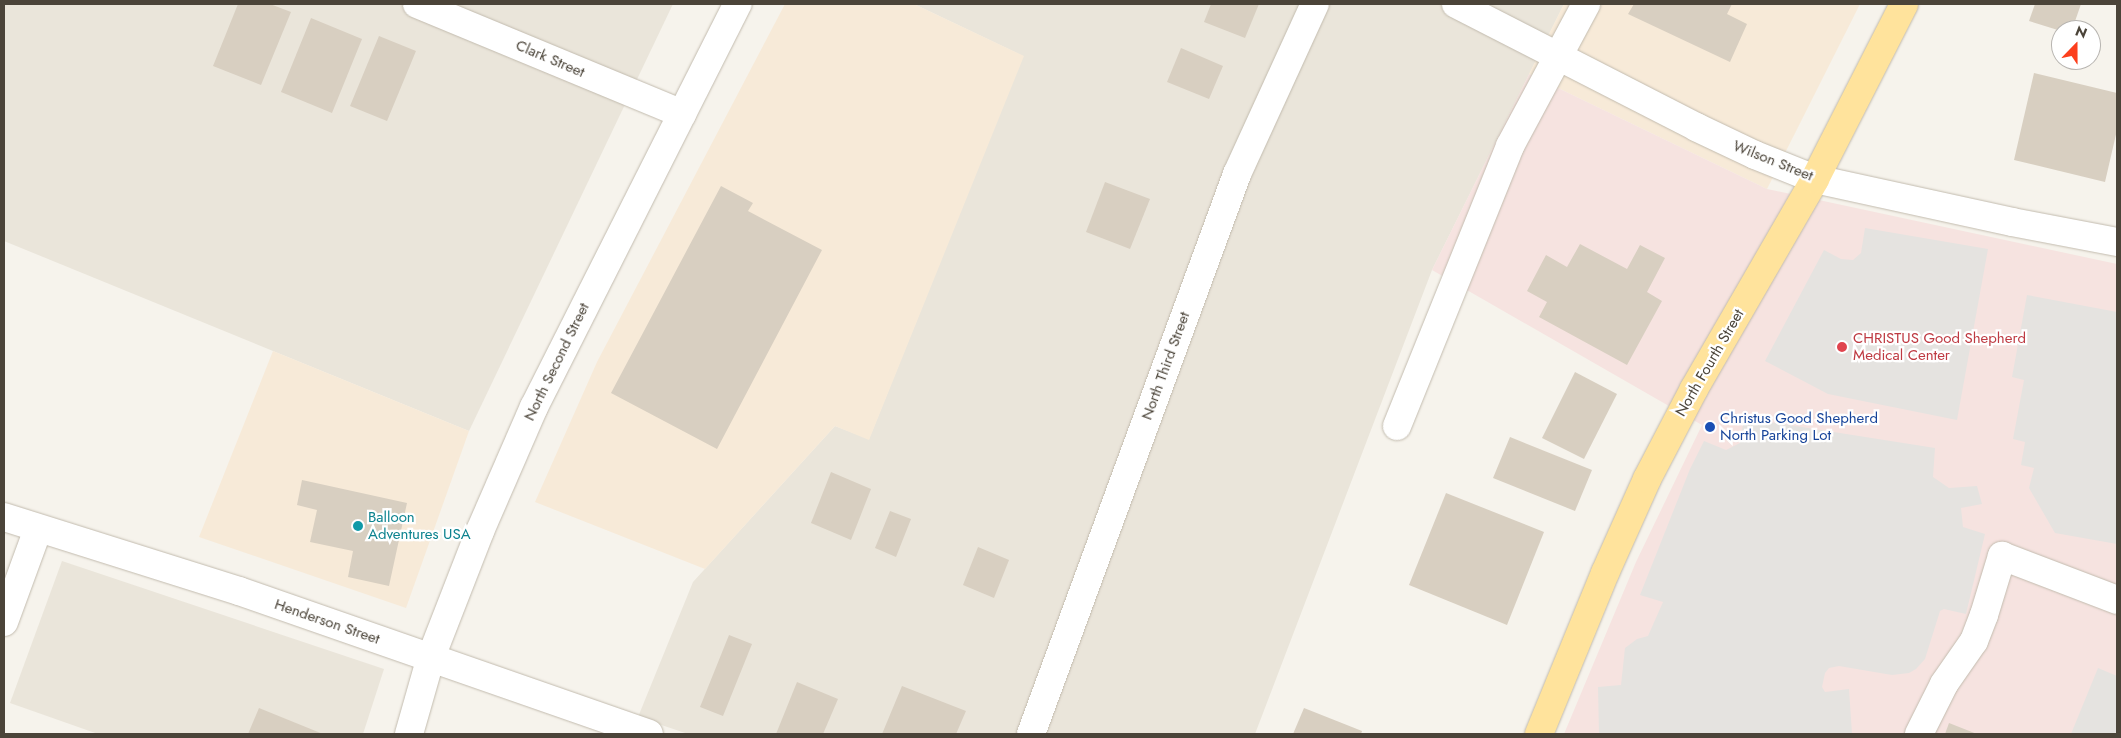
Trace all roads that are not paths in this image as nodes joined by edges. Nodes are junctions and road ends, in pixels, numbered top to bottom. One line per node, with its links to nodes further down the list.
1 (417, 4): 8 (street, Clark Street)
2 (738, 4): 8 (street, North Second Street)
3 (1315, 4): 19 (street, North Third Street)
4 (1456, 4): 7 (street, Wilson Street)
5 (1586, 4): 7 (street)
6 (1904, 4): 9 (main road, North Fourth Street)
7 (1557, 56): 9 (street, Wilson Street); 11 (street)
8 (682, 114): 16 (street, North Second Street)
9 (1815, 179): 10 (street, Wilson Street); 20 (main road, North Fourth Street)
10 (2117, 242)
11 (1397, 426)
12 (4, 517): 13 (street, Henderson Street)
13 (38, 529): 15 (street); 16 (street, Henderson Street)
14 (2117, 600): 21 (street)
15 (4, 622)
16 (431, 658): 17 (street, North Second Street); 18 (street, Henderson Street)
17 (409, 734)
18 (648, 734)
19 (1030, 734)
20 (1539, 734)
21 (1919, 734)

